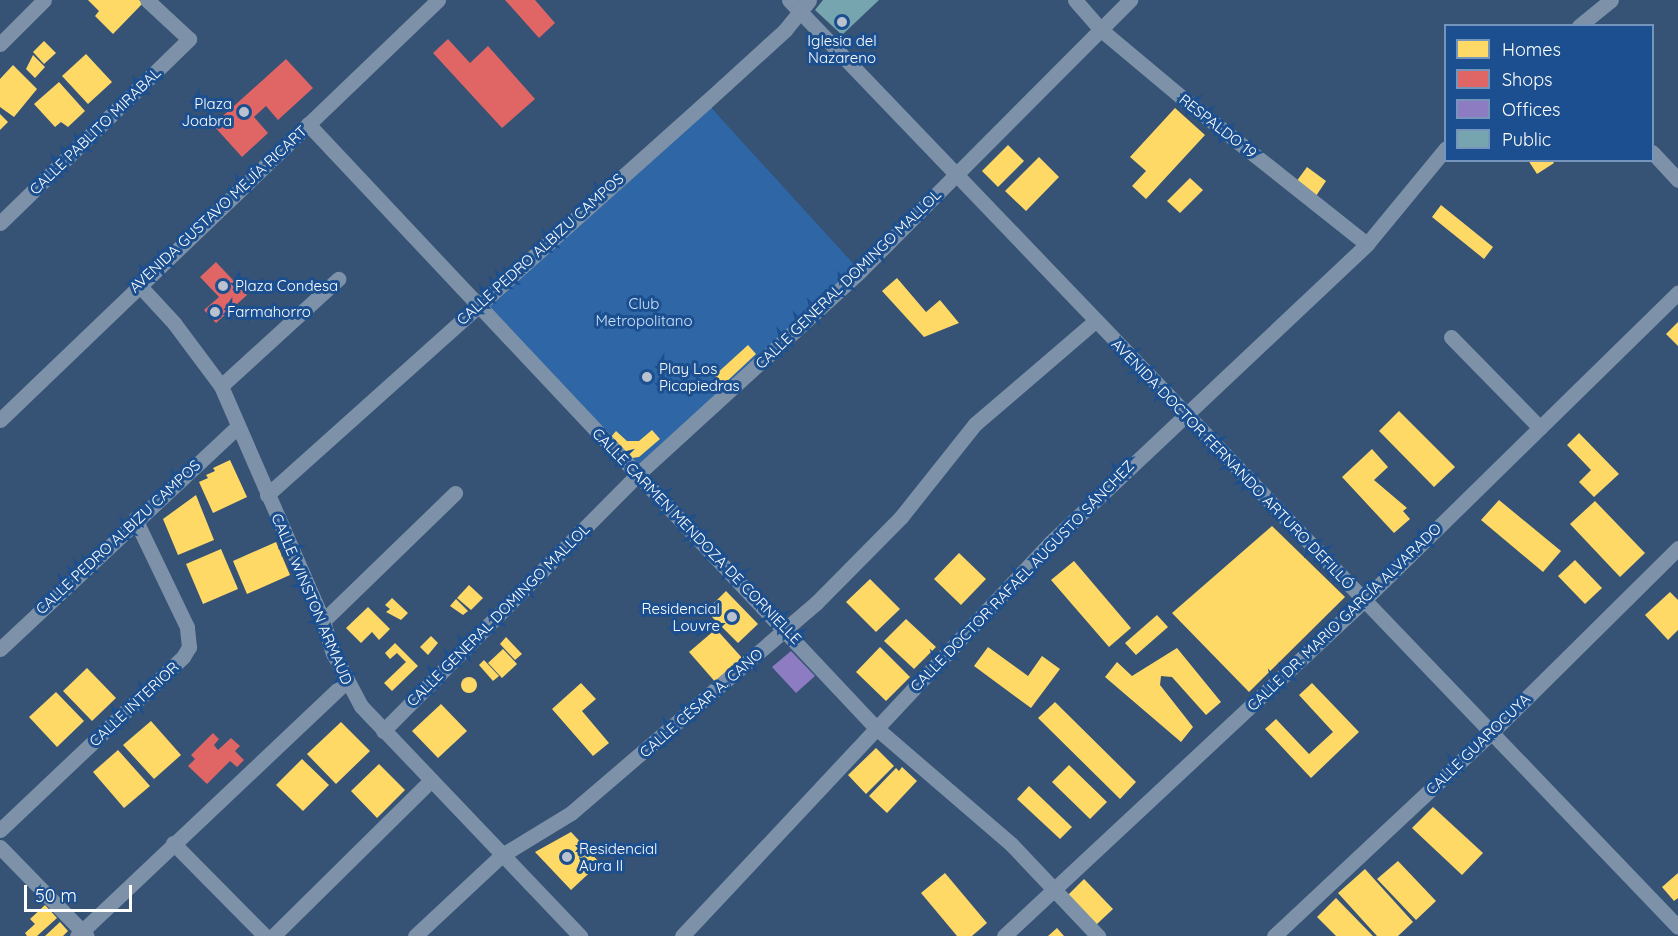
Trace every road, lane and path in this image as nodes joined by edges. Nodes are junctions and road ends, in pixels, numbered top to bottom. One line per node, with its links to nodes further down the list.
1 (44, 0): 10 (street)
2 (147, 0): 16 (street, CALLE PABLITO MIRABAL)
3 (438, 0): 11 (street, AVENIDA GUSTAVO MEJÍA RICART)
4 (1075, 0): 9 (street, RESPALDO 19)
5 (1130, 0): 9 (street, CALLE GENERAL DOMINGO MALLOL)
6 (1611, 0): 8 (street)
7 (799, 4): 14 (street, AVENIDA DOCTOR FERNANDO ARTURO DEFILLÓ); 21 (street, CALLE PEDRO ALBIZU CAMPOS)
8 (1581, 24)
9 (1100, 28): 14 (street, CALLE GENERAL DOMINGO MALLOL); 17 (street, RESPALDO 19)
10 (0, 44)
11 (308, 124): 19 (street, AVENIDA GUSTAVO MEJÍA RICART); 21 (street, CALLE CARMEN MENDOZA DE CORNIELLE)
12 (1444, 150): 17 (street, CALLE DOCTOR RAFAEL AUGUSTO SÁNCHEZ)
13 (1654, 153): 15 (street)
14 (956, 174): 22 (street, AVENIDA DOCTOR FERNANDO ARTURO DEFILLÓ); 29 (street, CALLE GENERAL DOMINGO MALLOL)
15 (1678, 180)
16 (0, 223)
17 (1367, 244): 25 (street, CALLE DOCTOR RAFAEL AUGUSTO SÁNCHEZ)
18 (339, 279): 24 (street)
19 (138, 284): 24 (street, CALLE WINSTON ARMAUD); 26 (street, AVENIDA GUSTAVO MEJÍA RICART)
20 (1678, 293): 28 (street, CALLE DR. MARIO GARCÍA ALVARADO)
21 (477, 305): 29 (street, CALLE CARMEN MENDOZA DE CORNIELLE); 31 (street, CALLE PEDRO ALBIZU CAMPOS)
22 (1095, 321): 25 (street, AVENIDA DOCTOR FERNANDO ARTURO DEFILLÓ); 36 (street, CALLE CÉSAR A. CANO)
23 (1451, 337): 28 (street)
24 (220, 386): 27 (street, CALLE WINSTON ARMAUD)
25 (1187, 415): 34 (street, AVENIDA DOCTOR FERNANDO ARTURO DEFILLÓ); 39 (street, CALLE DOCTOR RAFAEL AUGUSTO SÁNCHEZ)
26 (0, 420)
27 (238, 426): 31 (street, CALLE WINSTON ARMAUD); 32 (street, CALLE PEDRO ALBIZU CAMPOS)
28 (1540, 428): 34 (street, CALLE DR. MARIO GARCÍA ALVARADO)
29 (638, 474): 36 (street, CALLE CARMEN MENDOZA DE CORNIELLE); 40 (street, CALLE GENERAL DOMINGO MALLOL)
30 (455, 493): 35 (street)
31 (267, 495): 35 (street, CALLE WINSTON ARMAUD)
32 (135, 519): 37 (street, CALLE PEDRO ALBIZU CAMPOS); 43 (street, CALLE INTERIOR)
33 (1678, 548): 41 (street, CALLE GUAROCUYA)
34 (1365, 599): 41 (street, AVENIDA DOCTOR FERNANDO ARTURO DEFILLÓ); 47 (street, CALLE DR. MARIO GARCÍA ALVARADO)
35 (323, 621): 38 (street, CALLE WINSTON ARMAUD)
36 (786, 628): 39 (street, CALLE CARMEN MENDOZA DE CORNIELLE); 46 (street, CALLE CÉSAR A. CANO)
37 (0, 649)
38 (346, 682): 40 (street, CALLE WINSTON ARMAUD); 44 (street)
39 (874, 727): 47 (street, CALLE CARMEN MENDOZA DE CORNIELLE); 54 (street, CALLE DOCTOR RAFAEL AUGUSTO SÁNCHEZ)
40 (383, 731): 42 (street, CALLE WINSTON ARMAUD)
41 (1491, 734): 48 (street, AVENIDA DOCTOR FERNANDO ARTURO DEFILLÓ); 57 (street, CALLE GUAROCUYA)
42 (430, 780): 46 (street, CALLE WINSTON ARMAUD); 51 (street)
43 (0, 830)
44 (173, 843): 49 (street); 50 (street)
45 (0, 847): 49 (street)
46 (502, 855): 52 (street, CALLE CÉSAR A. CANO); 53 (street, CALLE WINSTON ARMAUD)
47 (1056, 891): 55 (street, CALLE DR. MARIO GARCÍA ALVARADO); 56 (street, CALLE CARMEN MENDOZA DE CORNIELLE)
48 (1678, 927)
49 (82, 934)
50 (265, 936)
51 (273, 936)
52 (415, 936)
53 (580, 936)
54 (682, 936)
55 (1004, 936)
56 (1098, 936)
57 (1274, 936)

